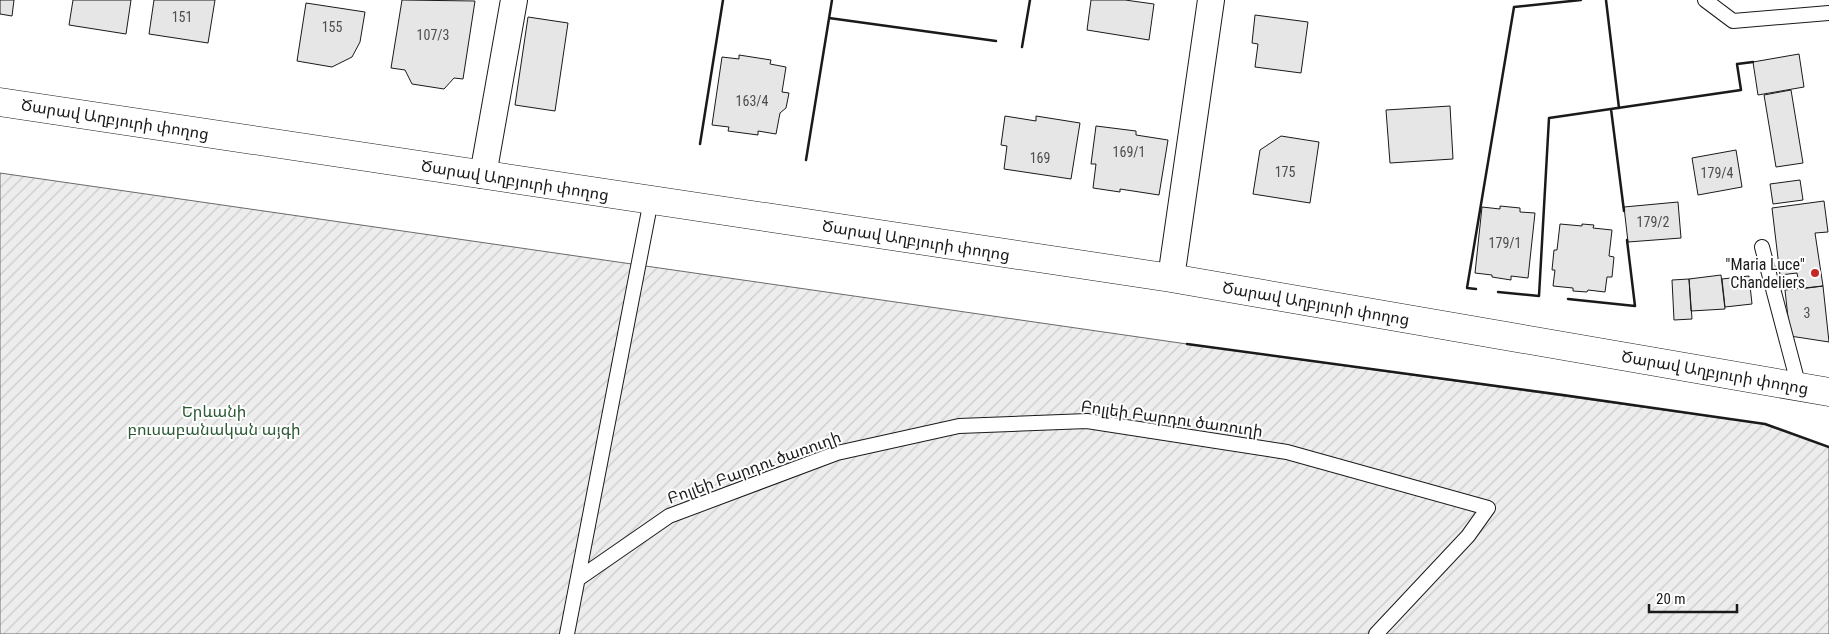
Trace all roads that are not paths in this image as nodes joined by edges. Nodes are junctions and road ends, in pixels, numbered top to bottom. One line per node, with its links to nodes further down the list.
1 (514, 0): 6 (street)
2 (1211, 0): 9 (street)
3 (1705, 0): 4 (lane)
4 (1829, 13)
5 (0, 102): 6 (main road, Ծարավ Աղբյուրի փողոց)
6 (483, 175): 7 (main road, Ծարավ Աղբյուրի փողոց)
7 (651, 200): 9 (main road, Ծարավ Աղբյուրի փողոց); 12 (lane)
8 (1762, 247): 10 (lane)
9 (1171, 278): 10 (main road, Ծարավ Աղբյուրի փողոց)
10 (1799, 387): 11 (main road, Ծարավ Աղբյուրի փողոց)
11 (1829, 392)
12 (578, 579): 13 (lane); 14 (lane, Բոլլեի Բարդու ծառուղի)
13 (567, 634)
14 (1376, 634)

